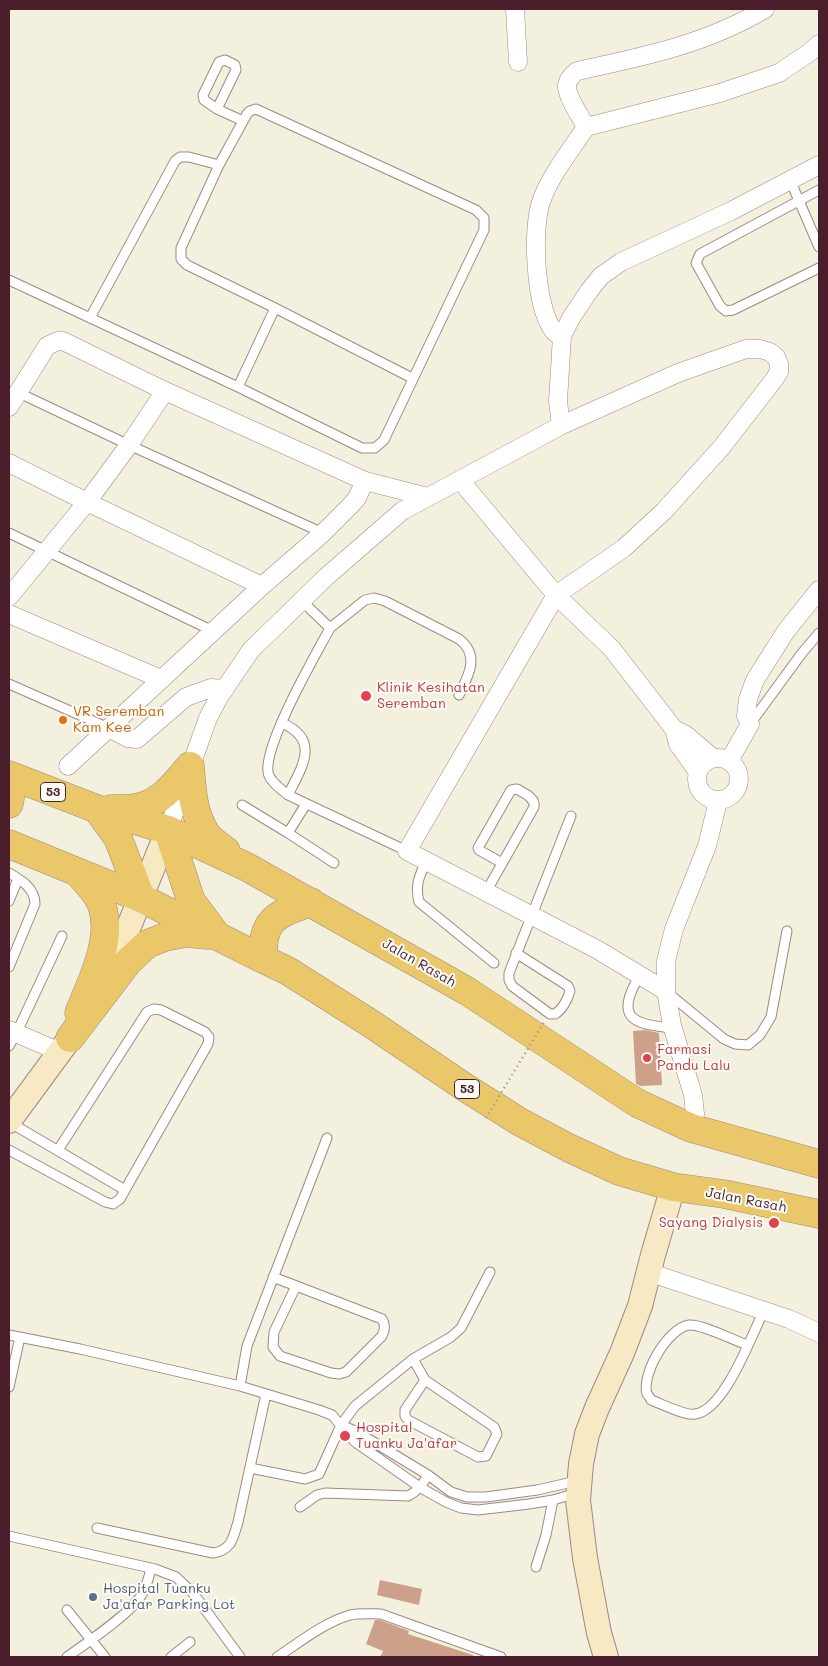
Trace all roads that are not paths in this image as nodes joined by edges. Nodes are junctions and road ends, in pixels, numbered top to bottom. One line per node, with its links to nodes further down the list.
1 (516, 9): 4 (street)
2 (765, 9): 7 (street)
3 (819, 44): 7 (street)
4 (518, 62)
5 (217, 109): 5 (lane); 6 (lane)
6 (244, 121): 8 (lane); 19 (lane)
7 (586, 127): 18 (street)
8 (219, 165): 16 (lane); 17 (lane)
9 (819, 165): 10 (street)
10 (790, 180): 12 (lane); 18 (street)
11 (819, 190): 12 (lane)
12 (798, 202): 13 (lane); 14 (lane)
13 (819, 247)
14 (819, 268)
15 (9, 280): 17 (lane)
16 (276, 308): 19 (lane); 20 (lane)
17 (90, 318): 20 (lane)
18 (562, 336): 24 (street)
19 (412, 378): 20 (lane)
20 (238, 386)
21 (166, 391): 22 (street); 25 (street); 28 (street)
22 (18, 392): 23 (street); 25 (lane)
23 (9, 407)
24 (562, 425): 27 (street); 36 (street)
25 (129, 445): 30 (street); 32 (lane)
26 (9, 463): 30 (street)
27 (460, 480): 29 (street); 36 (street)
28 (365, 481): 29 (street); 32 (street)
29 (428, 497): 38 (street)
30 (87, 502): 33 (street); 34 (street)
31 (9, 533): 33 (lane)
32 (323, 533): 34 (street)
33 (47, 552): 37 (street); 41 (lane)
34 (262, 586): 41 (street)
35 (819, 590): 48 (street)
36 (556, 595): 50 (street); 67 (street)
37 (9, 597)
38 (302, 601): 40 (lane); 45 (street)
39 (9, 614): 43 (street)
40 (330, 628): 46 (lane); 47 (lane)
41 (213, 631): 43 (street)
42 (819, 633): 48 (lane)
43 (161, 679): 49 (street)
44 (9, 684): 49 (lane)
45 (225, 689): 49 (street); 53 (street)
46 (459, 695)
47 (282, 723): 57 (lane); 57 (lane)
48 (750, 724): 51 (street)
49 (109, 728): 52 (street)
50 (674, 729): 51 (street); 54 (street)
51 (721, 760): 54 (street); 58 (street)
52 (68, 766)
53 (190, 766): 62 (highway); 64 (street); 71 (highway)
54 (698, 772): 58 (street)
55 (9, 775): 62 (highway, Jalan Rasah / 53)
56 (9, 783): 59 (highway)
57 (288, 795): 60 (lane)
58 (718, 801): 88 (street)
59 (9, 804)
60 (306, 804): 65 (lane); 67 (lane)
61 (242, 805): 65 (lane)
62 (97, 809): 64 (highway, Jalan Rasah / 53); 76 (highway)
63 (572, 816): 79 (lane)
64 (168, 830): 71 (highway, Jalan Rasah / 53); 76 (street); 82 (highway)
65 (288, 833): 69 (lane)
66 (9, 844): 72 (highway, Jalan Rasah / 53)
67 (407, 851): 68 (street)
68 (426, 862): 75 (street); 85 (lane)
69 (334, 863)
70 (502, 863): 70 (lane); 75 (lane)
71 (247, 867): 78 (highway, Jalan Rasah / 53)
72 (76, 871): 76 (highway, Jalan Rasah / 53); 91 (highway)
73 (9, 873): 74 (lane)
74 (18, 879): 77 (lane); 86 (lane)
75 (486, 892): 79 (street)
76 (141, 898): 82 (highway, Jalan Rasah / 53); 91 (street)
77 (9, 901)
78 (311, 902): 84 (highway); 93 (highway, Jalan Rasah / 53)
79 (531, 915): 83 (lane); 87 (street)
80 (787, 931): 88 (lane)
81 (62, 936): 90 (lane)
82 (217, 936): 84 (highway, Jalan Rasah / 53); 91 (highway)
83 (516, 953): 83 (lane)
84 (263, 960): 98 (highway, Jalan Rasah / 53)
85 (494, 963)
86 (9, 967)
87 (640, 975): 88 (street); 89 (lane)
88 (666, 991): 89 (street)
89 (674, 1028): 93 (street)
90 (11, 1037): 91 (street)
91 (65, 1045): 92 (street)
92 (9, 1121): 96 (lane)
93 (691, 1128): 97 (highway, Jalan Rasah / 53)
94 (327, 1138): 103 (lane)
95 (9, 1150): 99 (lane)
96 (58, 1150): 99 (lane); 99 (lane)
97 (819, 1164)
98 (672, 1187): 100 (highway, Jalan Rasah / 53); 102 (street)
99 (125, 1190)
100 (819, 1214)
101 (490, 1272): 110 (lane)
102 (648, 1272): 105 (street); 119 (street)
103 (273, 1277): 104 (lane); 113 (lane)
104 (296, 1286): 104 (lane)
105 (764, 1310): 106 (street); 109 (lane)
106 (819, 1332)
107 (9, 1335): 108 (lane)
108 (20, 1337): 111 (lane); 113 (lane)
109 (747, 1345): 109 (lane)
110 (413, 1360): 112 (lane); 116 (lane)
111 (11, 1371): 114 (lane)
112 (425, 1380): 112 (lane)
113 (240, 1386): 115 (lane)
114 (9, 1387)
115 (266, 1394): 116 (lane); 117 (lane)
116 (341, 1426): 117 (lane); 118 (lane); 120 (lane)
117 (250, 1468): 123 (lane)
118 (428, 1476): 119 (lane); 120 (lane)
119 (579, 1486): 121 (lane); 136 (street)
120 (420, 1488): 121 (lane); 122 (lane)
121 (553, 1500): 125 (lane)
122 (300, 1507)
123 (97, 1528)
124 (9, 1536): 126 (lane)
125 (536, 1567)
126 (151, 1568): 128 (lane); 133 (lane)
127 (67, 1610): 128 (lane)
128 (91, 1640): 130 (lane); 131 (lane)
129 (190, 1642): 132 (lane)
130 (67, 1657)
131 (105, 1657)
132 (171, 1657)
133 (240, 1657)
134 (278, 1657): 135 (lane)
135 (501, 1657)
136 (606, 1657)

